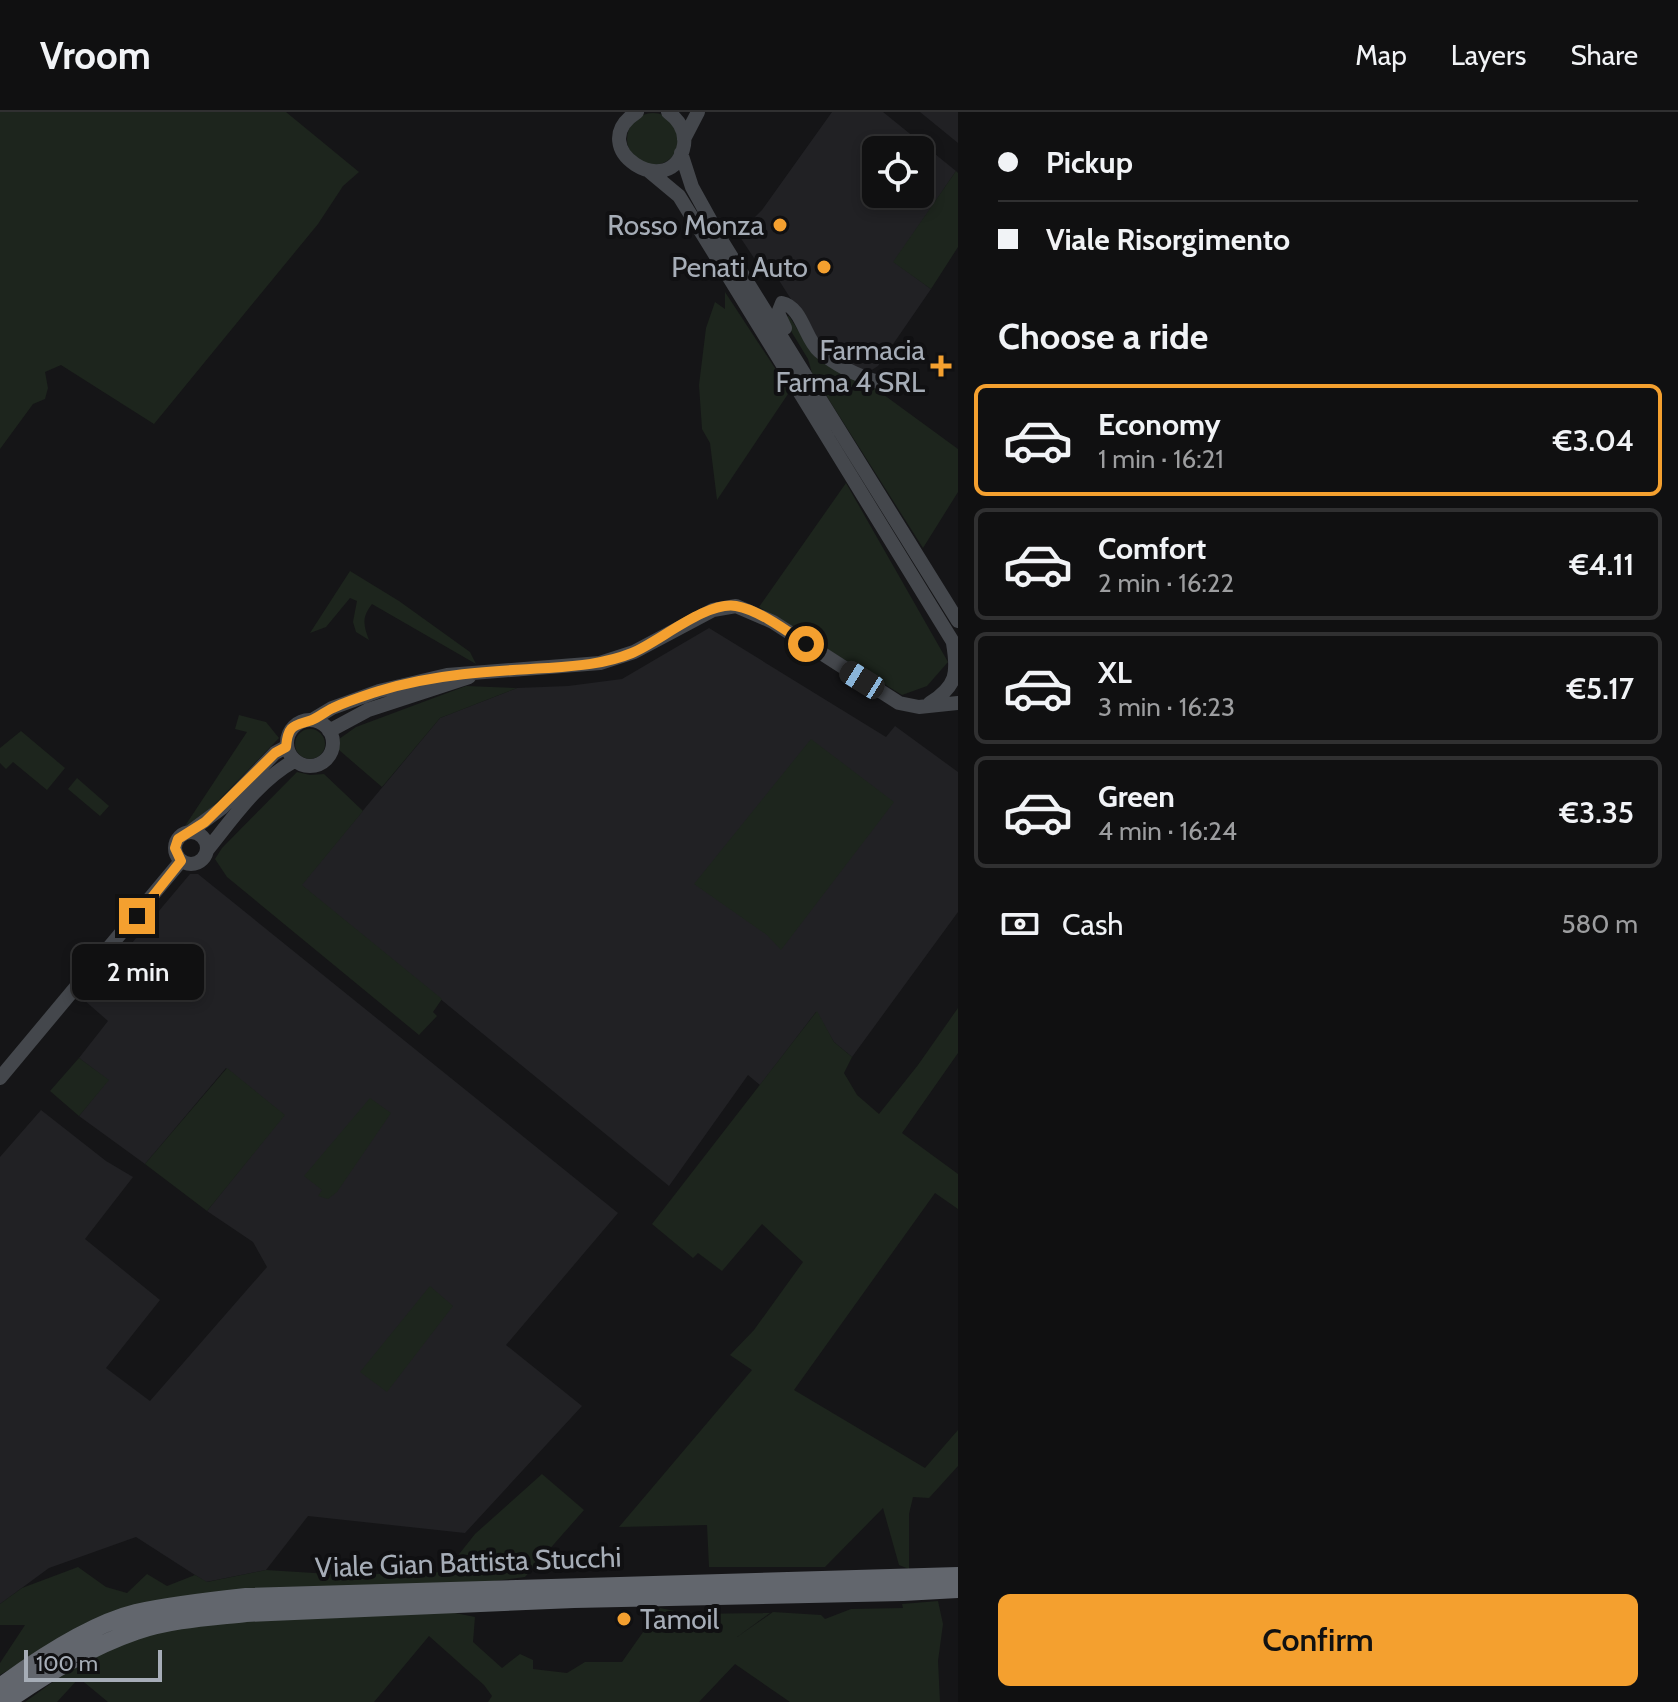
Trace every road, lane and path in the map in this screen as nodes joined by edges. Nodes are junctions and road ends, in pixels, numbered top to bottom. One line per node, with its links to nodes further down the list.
1 (617, 112): 5 (street)
2 (637, 112): 5 (street)
3 (668, 112): 6 (street)
4 (698, 112): 6 (street)
5 (621, 133): 7 (street)
6 (683, 146): 7 (street); 8 (street)
7 (649, 171): 11 (street)
8 (805, 375): 9 (street); 10 (street)
9 (881, 383)
10 (958, 621)
11 (956, 647): 14 (street)
12 (477, 674): 14 (street); 15 (street); 16 (street)
13 (958, 703): 14 (street)
14 (919, 707)
15 (312, 720): 16 (street); 17 (street)
16 (329, 731): 18 (street)
17 (286, 747): 18 (street); 19 (street)
18 (294, 761): 20 (street)
19 (191, 831): 20 (street); 21 (street)
20 (208, 849): 21 (street)
21 (181, 861): 22 (street)
22 (0, 1078)
23 (958, 1576): 25 (highway, Viale Gian Battista Stucchi)
24 (958, 1589): 26 (highway, Viale Gian Battista Stucchi)
25 (0, 1687)
26 (5, 1702)

